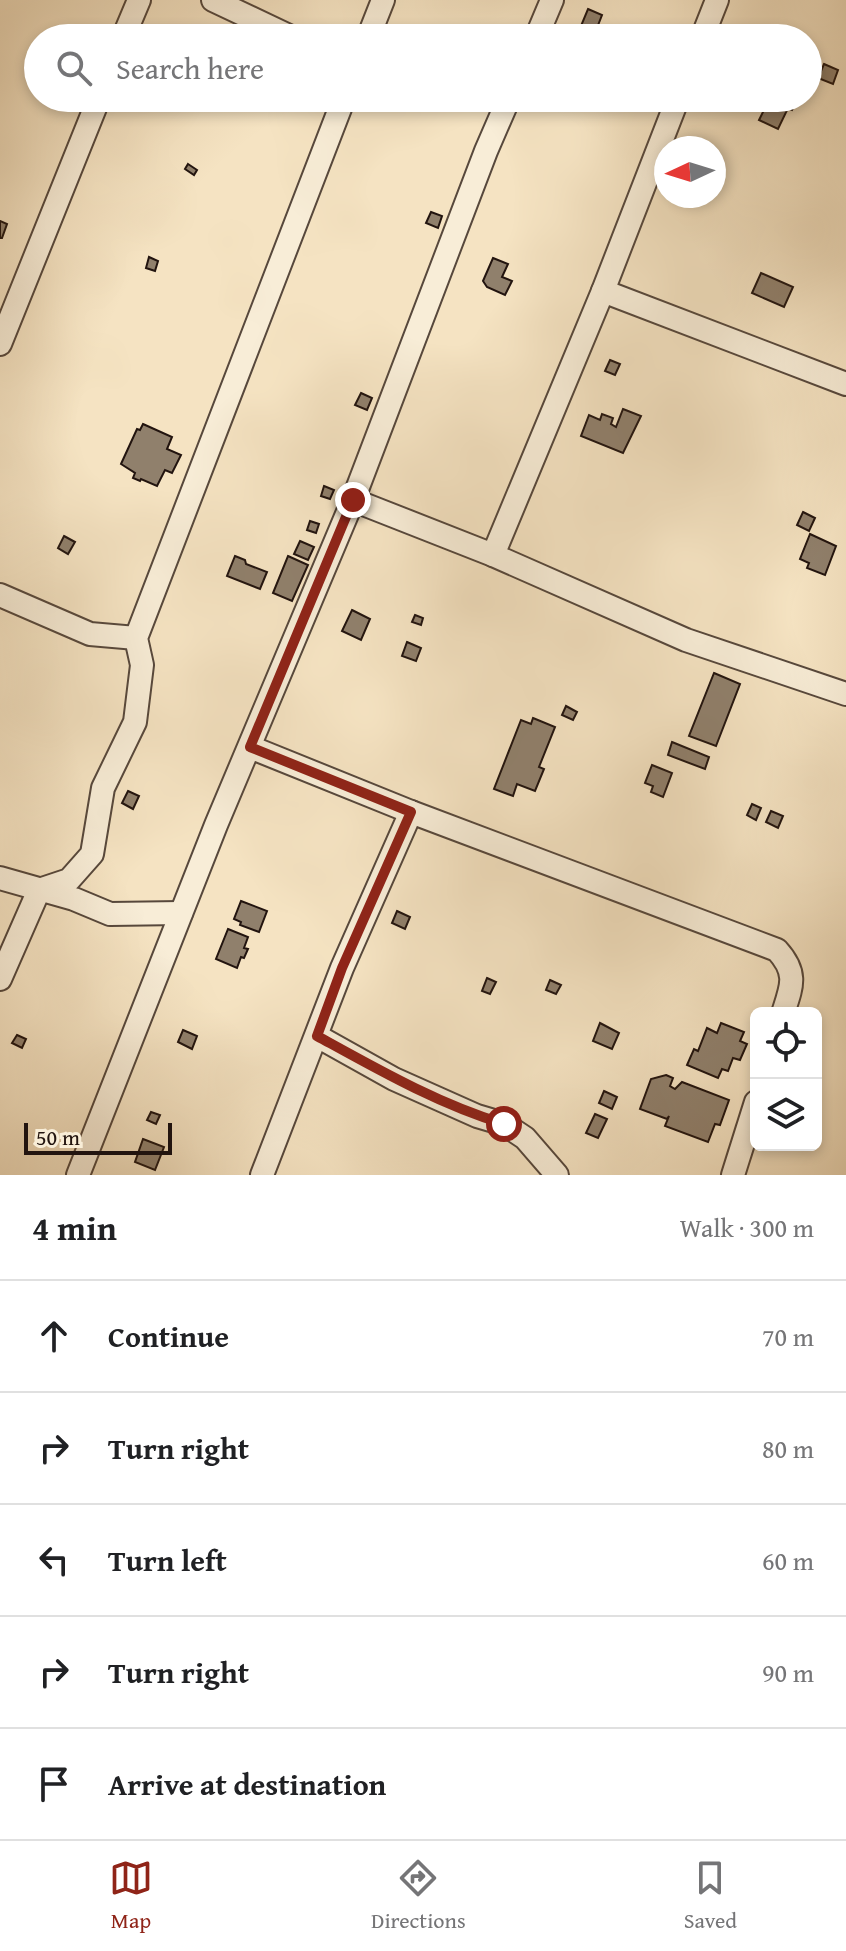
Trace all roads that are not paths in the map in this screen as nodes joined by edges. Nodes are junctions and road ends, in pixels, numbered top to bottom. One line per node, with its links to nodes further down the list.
1 (139, 0): 6 (street)
2 (213, 0): 7 (street)
3 (383, 0): 8 (street)
4 (552, 0): 9 (street)
5 (717, 0): 10 (street)
6 (129, 24)
7 (264, 24)
8 (374, 24)
9 (542, 24)
10 (708, 24)
11 (93, 112): 16 (street)
12 (339, 112): 21 (street)
13 (503, 112): 18 (street)
14 (673, 112): 15 (street)
15 (603, 291): 17 (street); 19 (street)
16 (0, 344)
17 (846, 384)
18 (353, 500): 19 (street); 23 (street)
19 (493, 555): 22 (street)
20 (0, 595): 21 (street)
21 (136, 638): 26 (street)
22 (846, 694)
23 (250, 747): 24 (street); 27 (street)
24 (411, 812): 29 (street); 30 (street)
25 (0, 878): 26 (street)
26 (39, 890): 27 (street); 28 (street)
27 (181, 913): 32 (street)
28 (0, 979)
29 (785, 1007)
30 (317, 1036): 33 (street); 34 (street)
31 (750, 1121): 35 (street)
32 (78, 1175)
33 (262, 1175)
34 (557, 1175)
35 (733, 1175)

